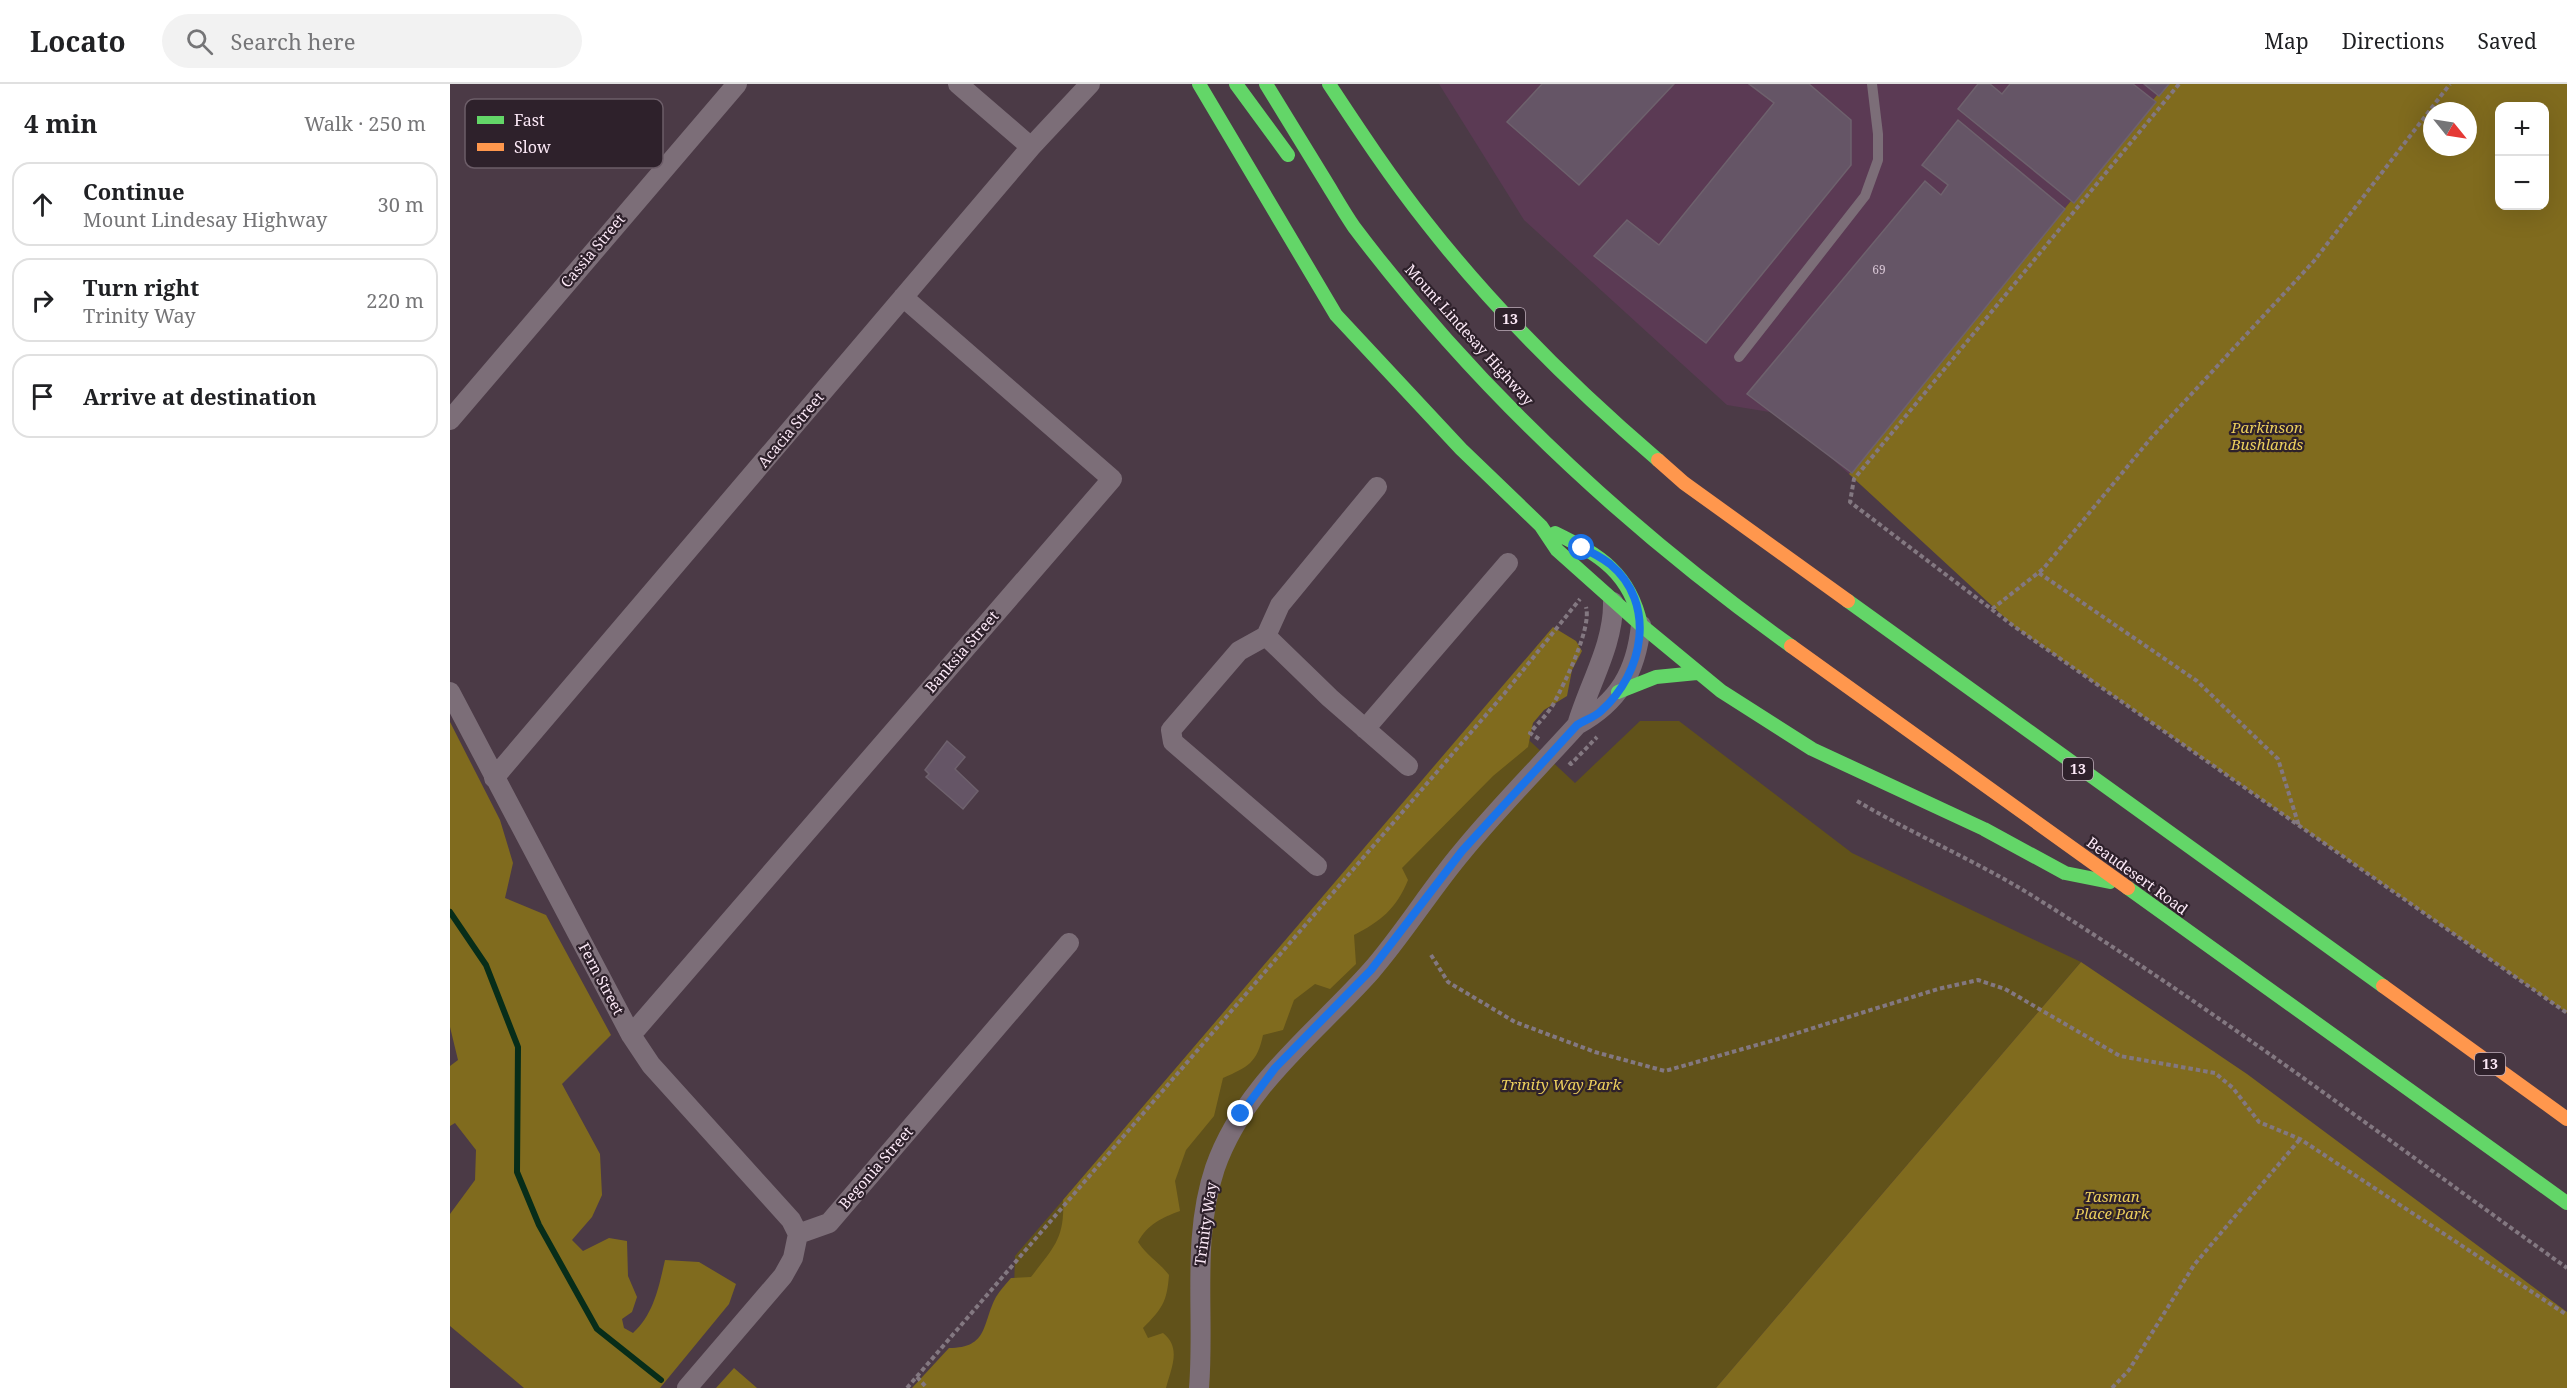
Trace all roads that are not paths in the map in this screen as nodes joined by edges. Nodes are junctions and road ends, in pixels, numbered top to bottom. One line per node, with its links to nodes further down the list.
1 (737, 84): 15 (street, Cassia Street)
2 (958, 84): 9 (street)
3 (1090, 84): 9 (street, Acacia Street)
4 (1199, 84): 17 (main road)
5 (1236, 84): 10 (main road)
6 (1266, 84): 12 (main road, Mount Lindesay Highway)
7 (1329, 84): 34 (main road, 13)
8 (1872, 84): 14 (lane)
9 (1031, 147): 13 (street, Acacia Street)
10 (1294, 163)
11 (1315, 190): 12 (main road)
12 (1353, 225): 19 (main road, Mount Lindesay Highway)
13 (903, 297): 29 (street, Acacia Street); 33 (street, Banksia Street)
14 (1739, 357)
15 (450, 420)
16 (1377, 486): 22 (street)
17 (1541, 526): 20 (main road); 21 (main road)
18 (1508, 564): 27 (street)
19 (1691, 571): 31 (main road, Beaudesert Road)
20 (1613, 602): 21 (main road); 26 (street, Trinity Way)
21 (1641, 625): 23 (main road); 25 (street, Trinity Way)
22 (1266, 636): 27 (street); 30 (street)
23 (1697, 673): 25 (main road); 31 (main road)
24 (450, 692): 29 (street, Fern Street)
25 (1618, 692): 26 (street, Trinity Way)
26 (1577, 725): 39 (street, Trinity Way)
27 (1365, 729): 28 (street)
28 (1408, 766)
29 (495, 778): 33 (street, Fern Street)
30 (1317, 866)
31 (2121, 885): 36 (main road, Beaudesert Road)
32 (1070, 944): 37 (street, Begonia Street)
33 (631, 1035): 37 (street, Fern Street)
34 (2561, 1111): 35 (main road, 13)
35 (2567, 1119)
36 (2567, 1203)
37 (798, 1234): 38 (street)
38 (687, 1388)
39 (1199, 1388)

